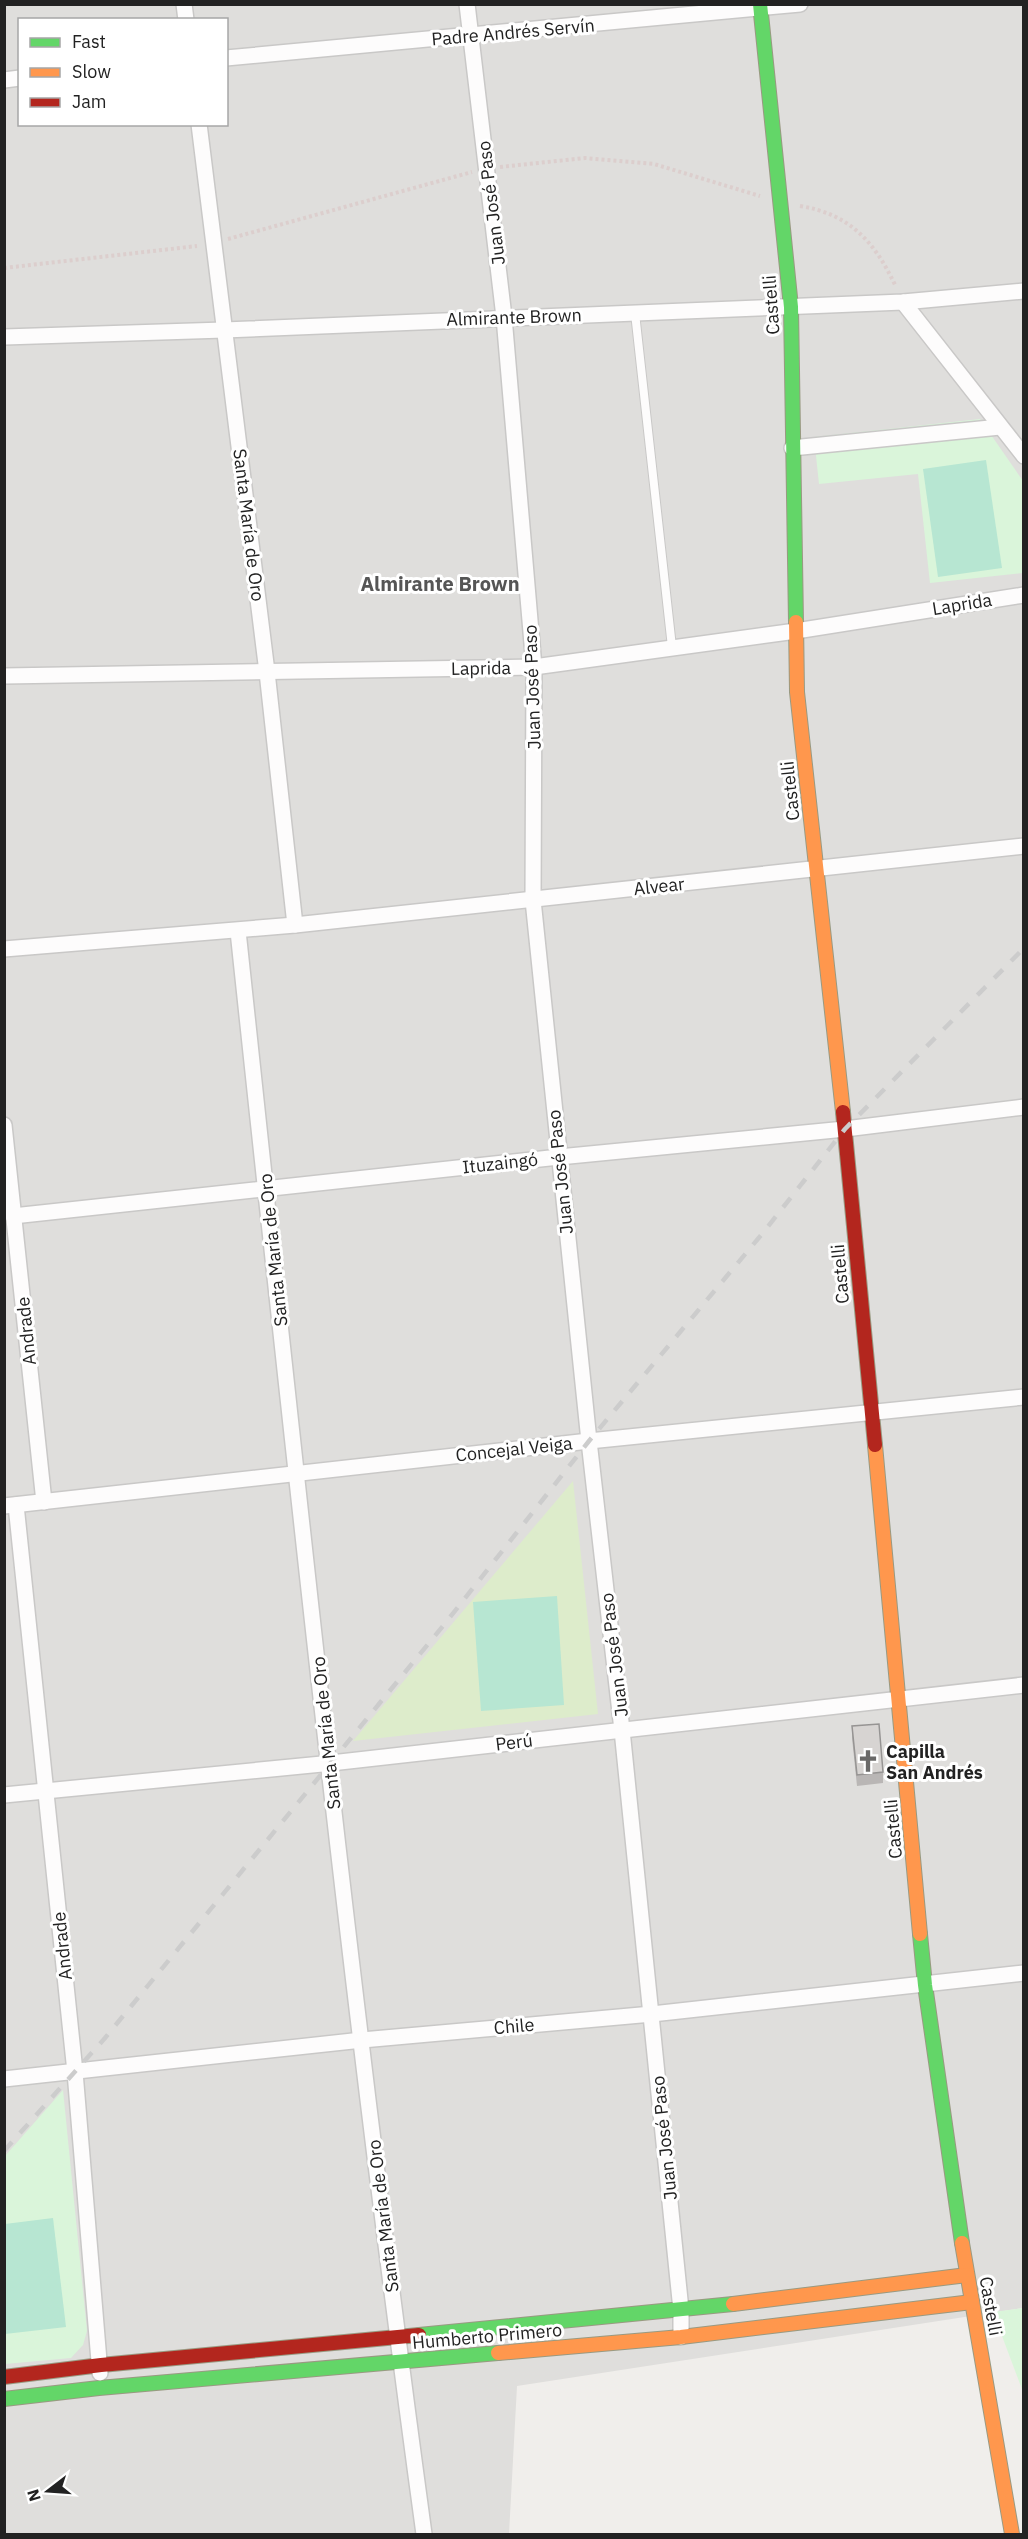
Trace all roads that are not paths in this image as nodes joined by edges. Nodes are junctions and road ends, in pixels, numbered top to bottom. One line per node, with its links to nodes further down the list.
1 (467, 4): 4 (street, Juan José Paso)
2 (800, 4): 3 (street, Padre Andrés Servín)
3 (760, 7): 4 (street, Padre Andrés Servín); 9 (street, Castelli)
4 (471, 36): 5 (street, Padre Andrés Servín); 11 (street, Juan José Paso)
5 (228, 58)
6 (199, 126): 12 (street, Santa María de Oro)
7 (1023, 291): 8 (street, Almirante Brown)
8 (903, 302): 9 (street, Almirante Brown); 14 (street)
9 (791, 307): 10 (street, Almirante Brown); 15 (street, Castelli)
10 (635, 312): 11 (street, Almirante Brown); 19 (lane)
11 (504, 317): 12 (street, Almirante Brown); 20 (street, Juan José Paso)
12 (224, 330): 13 (street, Almirante Brown); 21 (street, Santa María de Oro)
13 (4, 337)
14 (1000, 427): 15 (street); 16 (street)
15 (792, 448): 18 (street, Castelli)
16 (1023, 456)
17 (1023, 594): 18 (street, Laprida)
18 (796, 631): 19 (street, Laprida); 24 (street, Castelli)
19 (672, 647): 20 (street, Laprida)
20 (534, 666): 21 (street, Laprida); 25 (street, Juan José Paso)
21 (267, 672): 22 (street, Laprida); 26 (street, Santa María de Oro)
22 (4, 676)
23 (1023, 846): 24 (street, Alvear)
24 (817, 869): 25 (street, Alvear); 31 (street, Castelli)
25 (533, 900): 26 (street, Alvear); 32 (street, Juan José Paso)
26 (295, 925): 27 (street, Alvear)
27 (238, 931): 28 (street, Alvear); 33 (street, Santa María de Oro)
28 (4, 949)
29 (1023, 1107): 31 (street, Ituzaingó)
30 (4, 1125): 34 (street, Andrade)
31 (845, 1129): 32 (street, Ituzaingó); 37 (street, Castelli)
32 (559, 1157): 33 (street, Ituzaingó); 38 (street, Juan José Paso)
33 (266, 1188): 34 (street, Ituzaingó); 39 (street, Santa María de Oro)
34 (13, 1216): 35 (street, Andrade)
35 (10, 1237): 40 (street, Andrade)
36 (1023, 1397): 37 (street, Concejal Veiga)
37 (871, 1414): 38 (street, Concejal Veiga); 43 (street, Castelli)
38 (589, 1441): 39 (street, Concejal Veiga); 44 (street, Juan José Paso)
39 (297, 1473): 40 (street, Concejal Veiga); 45 (street, Santa María de Oro)
40 (44, 1502): 41 (street, Concejal Veiga)
41 (10, 1505): 46 (street, Andrade)
42 (1023, 1685): 43 (street, Perú)
43 (898, 1698): 44 (street, Perú); 49 (street, Castelli)
44 (622, 1730): 45 (street, Perú); 50 (street, Juan José Paso)
45 (329, 1763): 46 (street, Perú); 51 (street, Santa María de Oro)
46 (45, 1791): 47 (street, Perú); 52 (street, Andrade)
47 (4, 1795)
48 (1023, 1973): 49 (street, Chile)
49 (925, 1984): 50 (street, Chile); 54 (street, Castelli)
50 (652, 2014): 51 (street, Chile); 56 (street, Juan José Paso)
51 (362, 2040): 52 (street, Chile); 57 (street, Santa María de Oro)
52 (75, 2072): 53 (street, Chile); 60 (street, Andrade)
53 (4, 2079)
54 (967, 2275): 55 (street, Castelli); 56 (street, Humberto Primero)
55 (972, 2302): 58 (street, Humberto Primero); 65 (street, Castelli)
56 (681, 2310): 57 (street, Humberto Primero); 58 (street, Juan José Paso)
57 (397, 2336): 59 (street, Santa María de Oro); 60 (street, Humberto Primero)
58 (681, 2337): 59 (street, Humberto Primero)
59 (400, 2361): 62 (street, Humberto Primero); 64 (street, Santa María de Oro)
60 (101, 2365): 61 (street, Humberto Primero); 62 (street, Andrade)
61 (4, 2377)
62 (99, 2388): 63 (street, Humberto Primero)
63 (4, 2398)
64 (424, 2535)
65 (1012, 2535)

